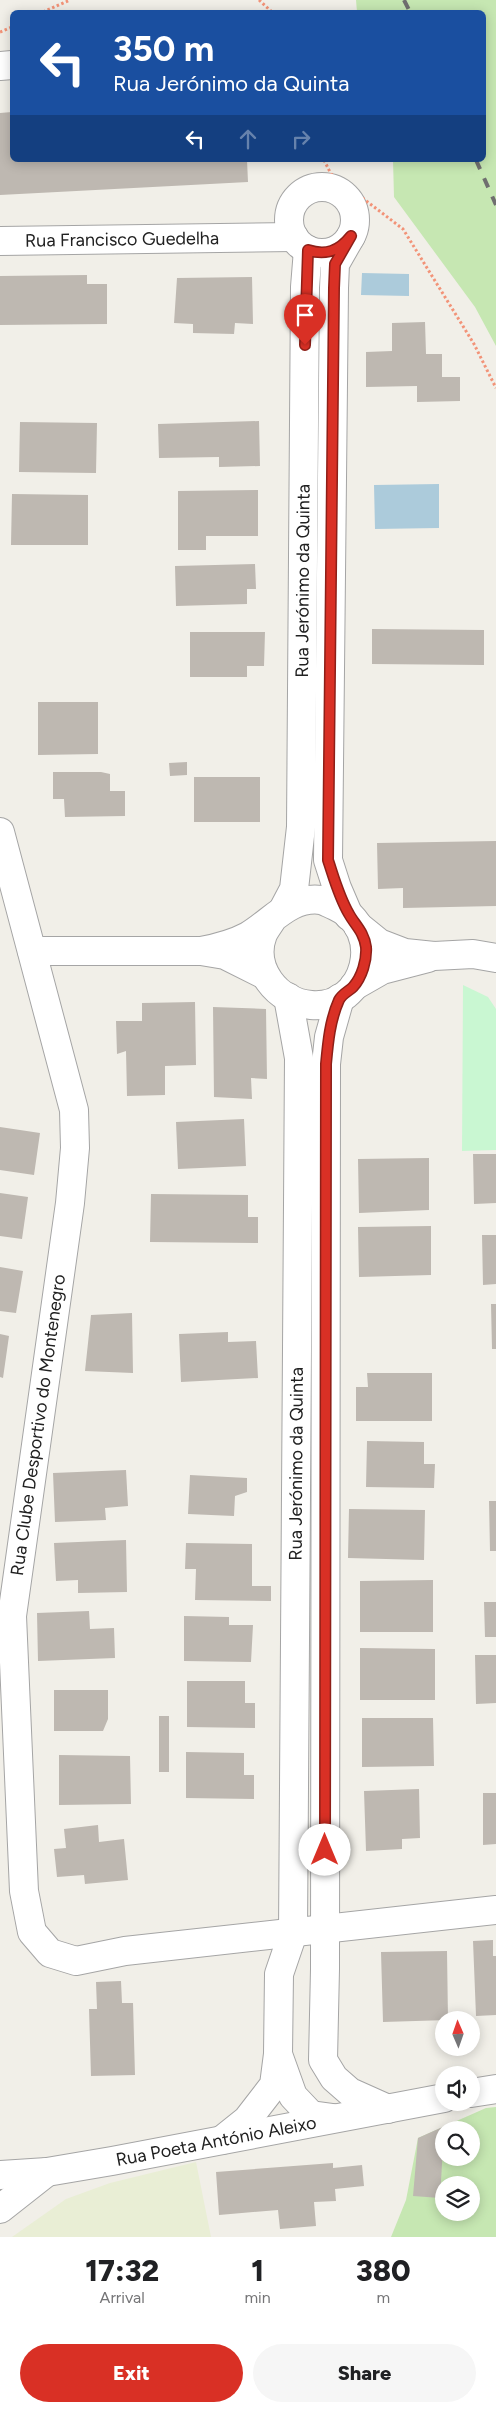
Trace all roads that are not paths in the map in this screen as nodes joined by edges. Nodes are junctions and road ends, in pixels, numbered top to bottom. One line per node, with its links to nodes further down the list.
1 (295, 201): 2 (street, Rua Jerónimo da Quinta); 3 (street); 5 (street, Rua Jerónimo da Quinta)
2 (351, 236): 5 (street); 8 (street, Rua Jerónimo da Quinta)
3 (245, 237): 4 (street, Rua Francisco Guedelha); 5 (street, Rua Francisco Guedelha)
4 (0, 241)
5 (301, 244): 7 (street, Rua Jerónimo da Quinta)
6 (0, 832): 9 (street, Rua Clube Desportivo do Montenegro)
7 (278, 913): 8 (street); 10 (street); 13 (street, Rua Jerónimo da Quinta)
8 (354, 921): 11 (street); 14 (street, Rua Jerónimo da Quinta)
9 (32, 950): 10 (street); 20 (street, Rua Clube Desportivo do Montenegro)
10 (201, 951): 13 (street)
11 (434, 956): 12 (street); 14 (street)
12 (496, 958)
13 (265, 975): 15 (street, Rua Jerónimo da Quinta)
14 (347, 992): 15 (street, Rua Jerónimo da Quinta); 18 (street, Rua Jerónimo da Quinta)
15 (288, 997): 19 (street, Rua Jerónimo da Quinta)
16 (496, 1910): 17 (street, Rua Clube Desportivo do Montenegro)
17 (361, 1925): 18 (street, Rua Clube Desportivo do Montenegro); 21 (street, Rua Jerónimo da Quinta)
18 (324, 1929): 19 (street, Rua Clube Desportivo do Montenegro); 21 (street, Rua Jerónimo da Quinta)
19 (293, 1933): 20 (street, Rua Clube Desportivo do Montenegro); 21 (street, Rua Jerónimo da Quinta); 22 (street, Rua Jerónimo da Quinta)
20 (218, 1940): 22 (street)
21 (325, 1970): 24 (street, Rua Jerónimo da Quinta)
22 (279, 1982): 23 (street, Rua Jerónimo da Quinta)
23 (278, 2054): 29 (street, Rua Jerónimo da Quinta); 30 (street, Rua Jerónimo da Quinta)
24 (323, 2060): 28 (street); 29 (street, Rua Jerónimo da Quinta)
25 (496, 2089): 26 (street)
26 (480, 2091)
27 (435, 2100): 28 (street, Rua Poeta António Aleixo)
28 (388, 2108): 29 (street, Rua Poeta António Aleixo)
29 (296, 2117): 30 (street, Rua Poeta António Aleixo)
30 (222, 2140): 31 (street, Rua Poeta António Aleixo)
31 (47, 2172): 32 (street); 33 (street, Rua Poeta António Aleixo)
32 (0, 2175)
33 (0, 2209)

